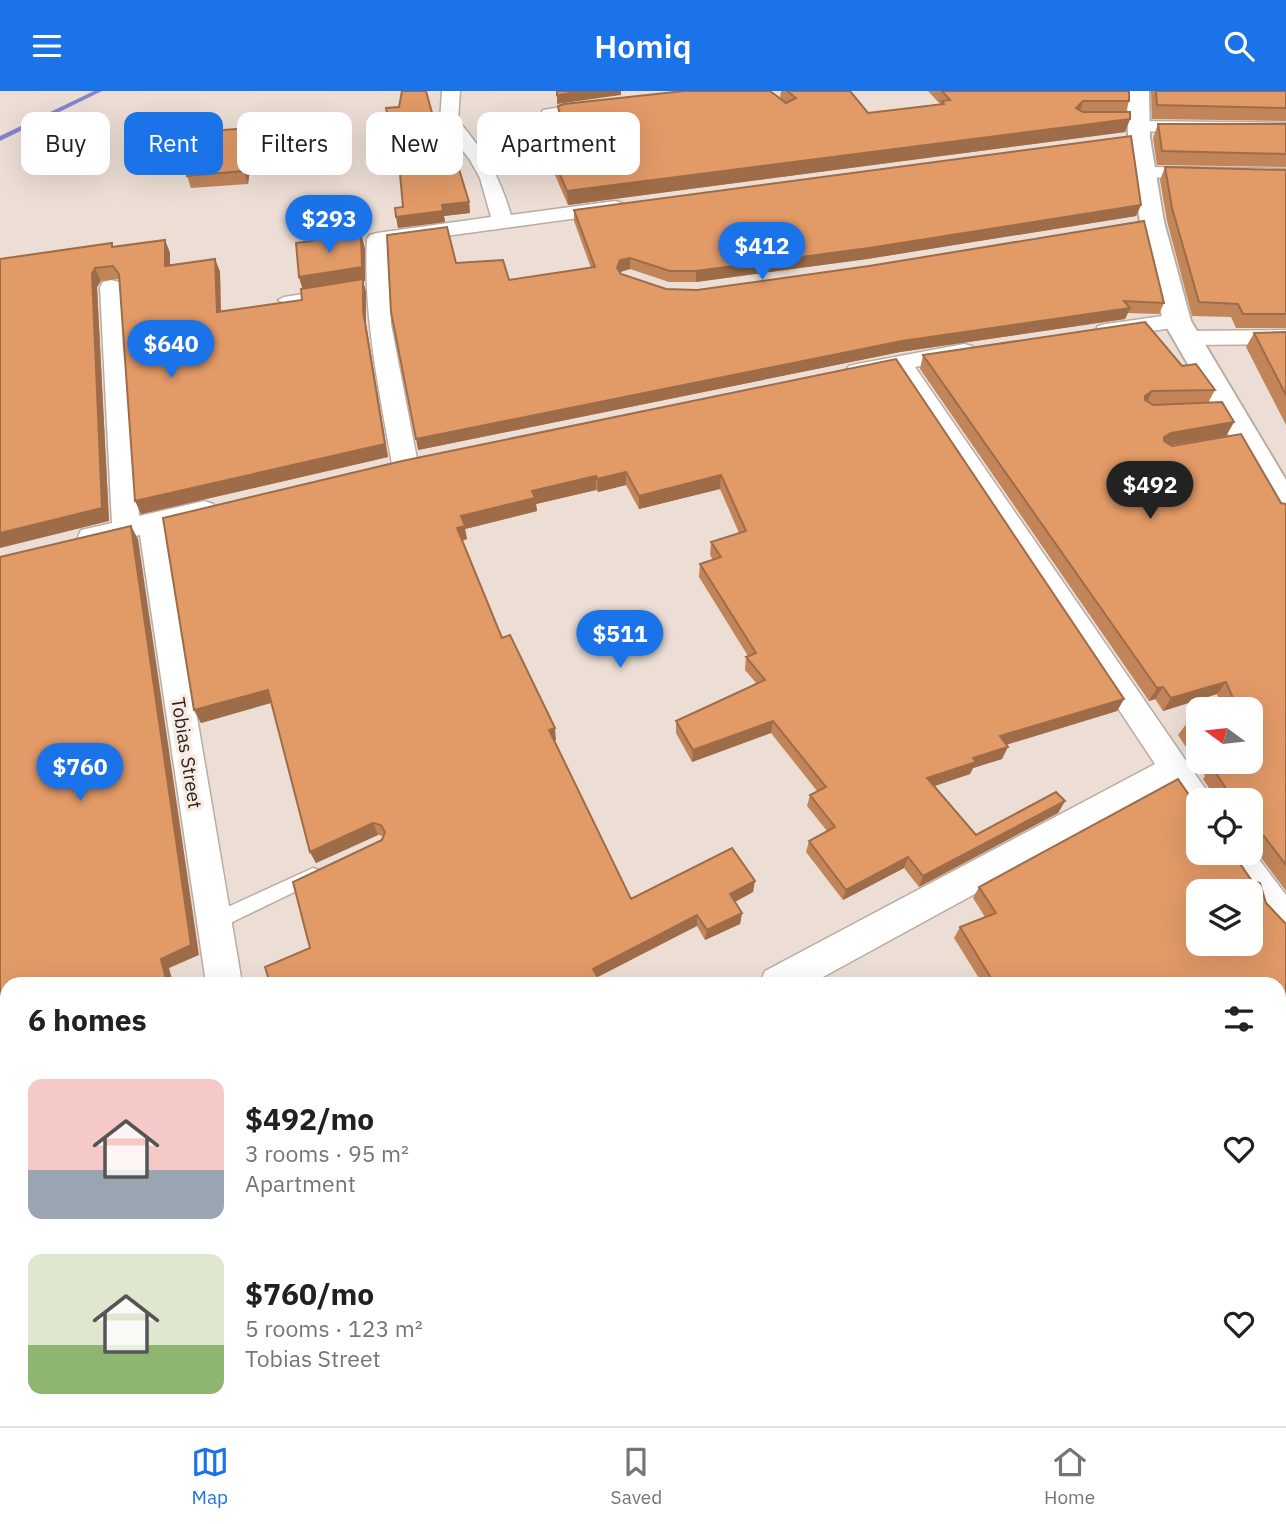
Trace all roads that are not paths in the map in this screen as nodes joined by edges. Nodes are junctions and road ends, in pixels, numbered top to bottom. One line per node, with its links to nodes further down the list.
1 (451, 91): 10 (street)
2 (615, 104): 3 (street)
3 (563, 112)
4 (1134, 115): 5 (street); 6 (street)
5 (1286, 129)
6 (1145, 173): 7 (street); 15 (street)
7 (1286, 175)
8 (642, 203): 10 (street)
9 (371, 218): 11 (street)
10 (503, 222): 11 (street)
11 (377, 239): 22 (street)
12 (111, 287): 26 (street, Tobias Street)
13 (337, 292): 14 (lane)
14 (284, 300)
15 (1181, 330): 16 (street); 17 (street); 25 (street)
16 (1085, 334)
17 (1286, 337)
18 (980, 348): 19 (street)
19 (900, 362): 20 (street); 28 (street)
20 (832, 376)
21 (432, 459): 22 (street)
22 (405, 464): 23 (street)
23 (378, 471)
24 (231, 504): 26 (street)
25 (1286, 507)
26 (138, 525): 27 (street); 32 (street, Tobias Street)
27 (63, 544)
28 (1174, 770): 29 (street); 35 (street)
29 (1187, 788)
30 (1244, 865): 33 (street)
31 (332, 867): 32 (lane)
32 (214, 922): 34 (street, Tobias Street)
33 (1286, 923)
34 (223, 977)
35 (789, 977)

